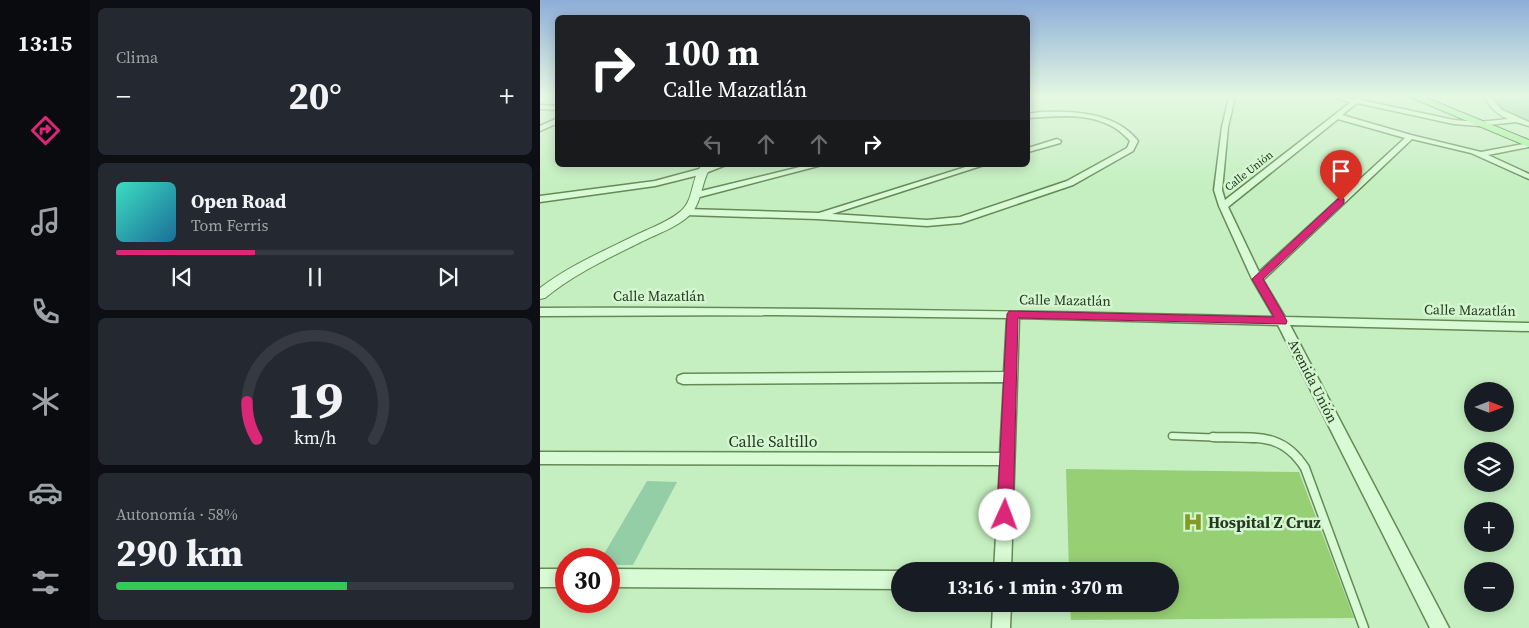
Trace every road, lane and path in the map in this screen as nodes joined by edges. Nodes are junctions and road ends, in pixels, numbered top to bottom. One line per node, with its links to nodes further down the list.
1 (1117, 126): 19 (street)
2 (1225, 126): 17 (street, Avenida Unión)
3 (1323, 126): 17 (street, Calle Unión)
4 (1372, 126): 6 (street)
5 (1484, 126): 8 (main road)
6 (1410, 137): 10 (street); 20 (street)
7 (1057, 141): 9 (street)
8 (1529, 145): 10 (street)
9 (1030, 148)
10 (1482, 154): 14 (street)
11 (810, 167): 15 (street)
12 (974, 167): 19 (street)
13 (704, 169): 15 (street); 16 (street)
14 (1529, 177)
15 (696, 195): 18 (street)
16 (540, 199)
17 (1223, 206): 20 (street, Avenida Unión)
18 (686, 212): 19 (street); 21 (street)
19 (817, 216)
20 (1258, 279): 24 (street, Avenida Unión)
21 (540, 295)
22 (540, 312): 23 (street, Calle Mazatlán)
23 (1013, 314): 24 (street, Calle Mazatlán); 26 (street)
24 (1282, 321): 25 (street, Calle Mazatlán); 39 (street, Avenida Unión)
25 (1529, 327)
26 (1010, 377): 27 (street); 30 (street)
27 (683, 379)
28 (1172, 436): 38 (lane)
29 (540, 458): 30 (street, Calle Saltillo)
30 (1006, 459): 31 (street)
31 (1003, 562)
32 (540, 578): 33 (street)
33 (555, 578)
34 (620, 578): 35 (street)
35 (891, 580)
36 (1002, 612): 37 (street)
37 (1001, 628)
38 (1364, 628)
39 (1440, 628)

